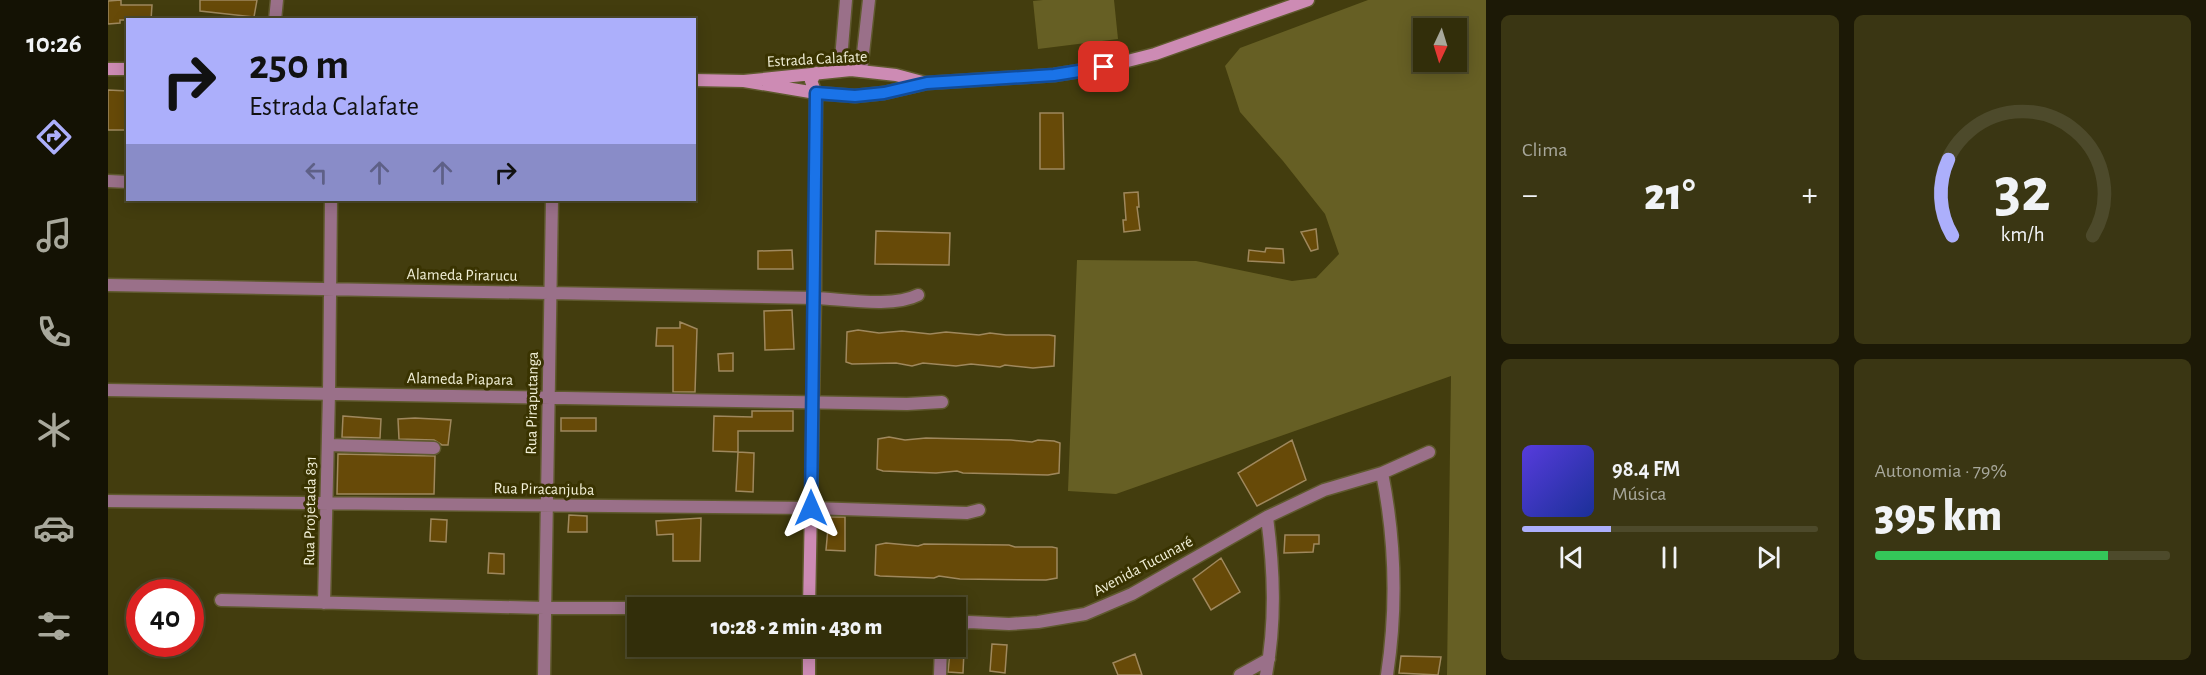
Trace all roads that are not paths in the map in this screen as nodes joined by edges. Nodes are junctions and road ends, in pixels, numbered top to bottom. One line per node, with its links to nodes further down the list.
1 (277, 0): 5 (street)
2 (846, 0): 8 (street)
3 (869, 0): 9 (street)
4 (1308, 0): 14 (street, Estrada Calafate)
5 (275, 18)
6 (108, 69): 7 (street)
7 (126, 69)
8 (840, 71): 9 (street, Estrada Calafate); 11 (street, Estrada Calafate)
9 (861, 71): 10 (street, Estrada Calafate)
10 (875, 72): 14 (street, Estrada Calafate); 16 (street)
11 (816, 74): 13 (street, Estrada Calafate); 15 (street)
12 (696, 80): 13 (street, Estrada Calafate)
13 (744, 81): 15 (street, Estrada Calafate)
14 (927, 83): 16 (street, Estrada Calafate)
15 (816, 93): 16 (street, Estrada Calafate); 25 (street)
16 (870, 94)
17 (108, 182): 18 (street)
18 (126, 182)
19 (331, 201): 22 (street, Rua Projetada 831)
20 (552, 201): 23 (street, Rua Piraputanga)
21 (108, 285): 22 (street, Alameda Pirarucu)
22 (330, 289): 23 (street, Alameda Pirarucu); 27 (street, Rua Projetada 831)
23 (550, 293): 25 (street, Alameda Pirarucu); 28 (street, Rua Piraputanga)
24 (918, 295): 25 (street)
25 (815, 298): 29 (street)
26 (108, 390): 27 (street, Alameda Piapara)
27 (329, 393): 28 (street, Alameda Piapara); 31 (street, Rua Projetada 831)
28 (549, 397): 29 (street, Alameda Piapara); 37 (street, Rua Piraputanga)
29 (812, 402): 30 (street, Alameda Piapara); 38 (street)
30 (942, 402)
31 (328, 445): 32 (street); 36 (street, Rua Projetada 831)
32 (434, 448)
33 (1429, 452): 34 (street, Avenida Tucunaré)
34 (1382, 473): 40 (street, Avenida Tucunaré); 55 (street)
35 (108, 501): 36 (street, Rua Piracanjuba)
36 (327, 502): 37 (street, Rua Piracanjuba); 43 (street, Rua Projetada 831)
37 (546, 506): 38 (street, Rua Piracanjuba); 44 (street, Rua Piraputanga)
38 (811, 508): 39 (street, Rua Piracanjuba); 41 (street)
39 (979, 510)
40 (1267, 517): 46 (street, Avenida Tucunaré); 49 (street)
41 (809, 597)
42 (221, 600): 43 (street)
43 (324, 603): 44 (street)
44 (544, 608): 45 (street); 50 (street, Rua Piraputanga)
45 (627, 608)
46 (966, 623)
47 (809, 657): 51 (street)
48 (941, 657): 52 (street)
49 (1269, 659): 53 (street); 54 (street)
50 (544, 675)
51 (809, 675)
52 (940, 675)
53 (1240, 675)
54 (1266, 675)
55 (1388, 675)

